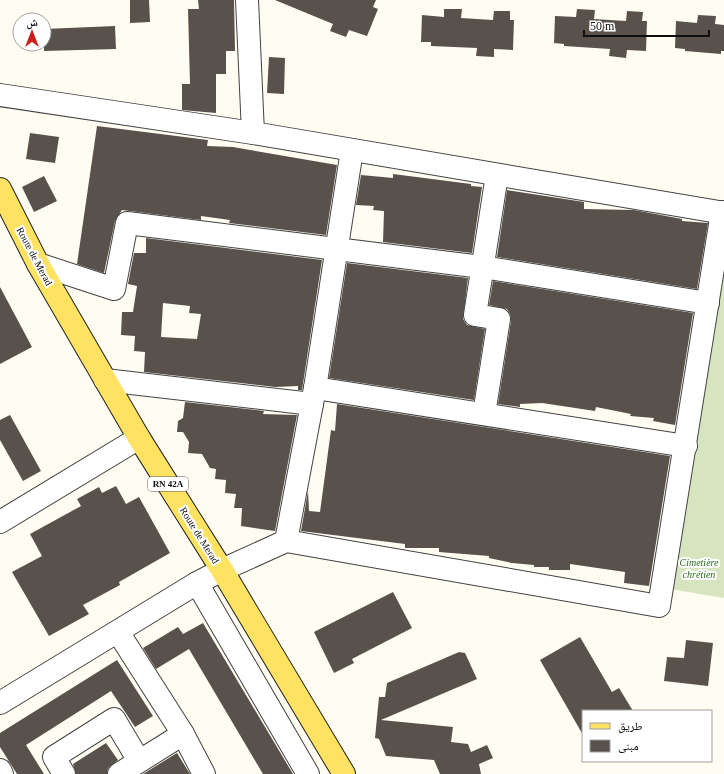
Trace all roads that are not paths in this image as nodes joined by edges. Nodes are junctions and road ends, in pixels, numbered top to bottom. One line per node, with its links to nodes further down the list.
1 (247, 0): 3 (street)
2 (0, 94): 3 (street)
3 (253, 133): 4 (street)
4 (352, 150): 5 (street); 8 (street)
5 (497, 174): 7 (street); 10 (street)
6 (0, 186): 9 (main road, Route de Merad / RN 42A)
7 (723, 212): 11 (street)
8 (337, 249): 9 (street); 10 (street); 13 (street)
9 (38, 264): 12 (main road, Route de Merad / RN 42A)
10 (482, 267): 11 (street); 14 (street)
11 (708, 303): 16 (street)
12 (105, 380): 13 (street); 15 (main road, Route de Merad / RN 42A)
13 (314, 396): 14 (street); 18 (street)
14 (484, 414): 16 (street)
15 (140, 438): 17 (street); 19 (main road, Route de Merad / RN 42A)
16 (686, 446): 18 (street)
17 (0, 522)
18 (286, 542): 19 (street)
19 (222, 570): 20 (street); 31 (main road, Route de Merad / RN 42A)
20 (197, 583): 21 (street); 30 (street)
21 (118, 632): 22 (street); 23 (street)
22 (0, 703)
23 (183, 734): 24 (street); 29 (street)
24 (139, 761): 27 (street); 28 (street)
25 (0, 770): 26 (street)
26 (2, 774)
27 (64, 774)
28 (120, 774)
29 (204, 774)
30 (308, 774)
31 (344, 774)

